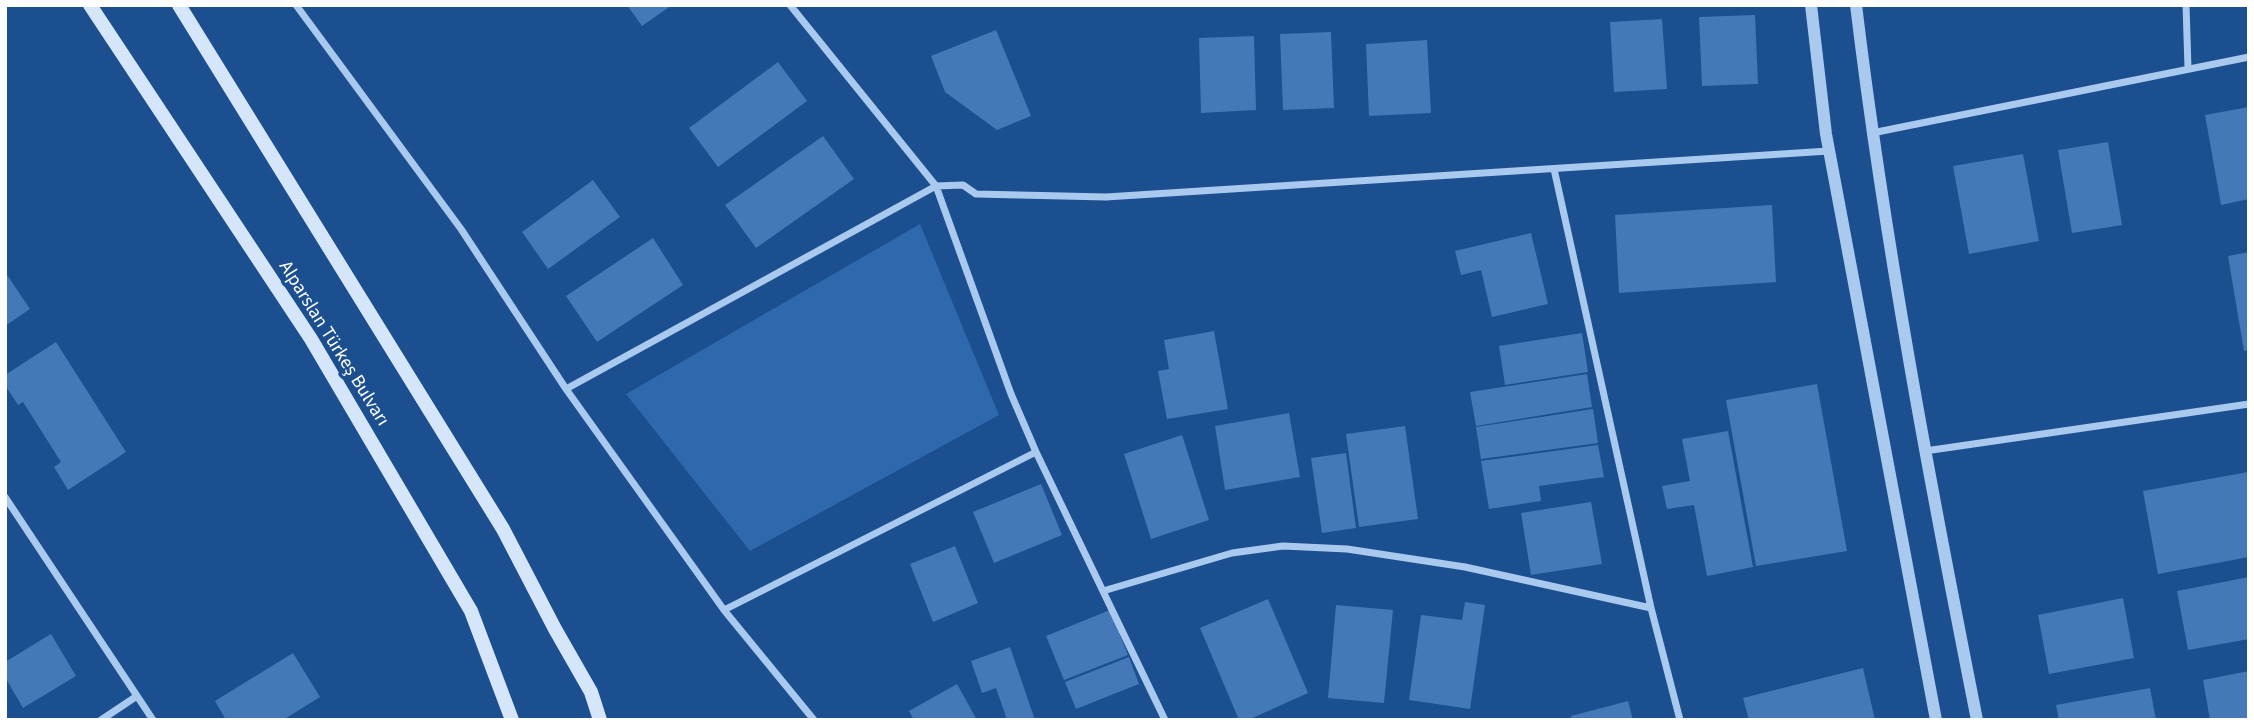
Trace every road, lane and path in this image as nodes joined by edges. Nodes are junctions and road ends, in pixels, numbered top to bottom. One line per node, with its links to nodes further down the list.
1 (90, 5): 25 (main road, Alparslan Türkeş Bulvarı)
2 (179, 5): 26 (main road)
3 (296, 5): 14 (street)
4 (790, 5): 13 (street)
5 (1811, 5): 11 (street)
6 (1856, 5): 10 (street)
7 (2186, 5): 9 (street)
8 (2249, 57): 9 (street)
9 (2188, 68): 10 (street)
10 (1871, 133): 16 (street)
11 (1829, 151): 12 (street); 30 (street)
12 (1554, 169): 13 (street); 20 (street)
13 (936, 186): 14 (street); 17 (street)
14 (566, 389): 21 (street)
15 (2249, 404): 16 (street)
16 (1924, 451): 31 (street)
17 (1036, 452): 19 (street); 21 (street)
18 (5, 497): 22 (street)
19 (1103, 591): 20 (street); 28 (street)
20 (1651, 608): 29 (street)
21 (724, 610): 27 (street)
22 (137, 696): 23 (street); 24 (street)
23 (101, 720)
24 (153, 720)
25 (512, 720)
26 (600, 720)
27 (814, 720)
28 (1165, 720)
29 (1680, 720)
30 (1936, 720)
31 (1977, 720)

